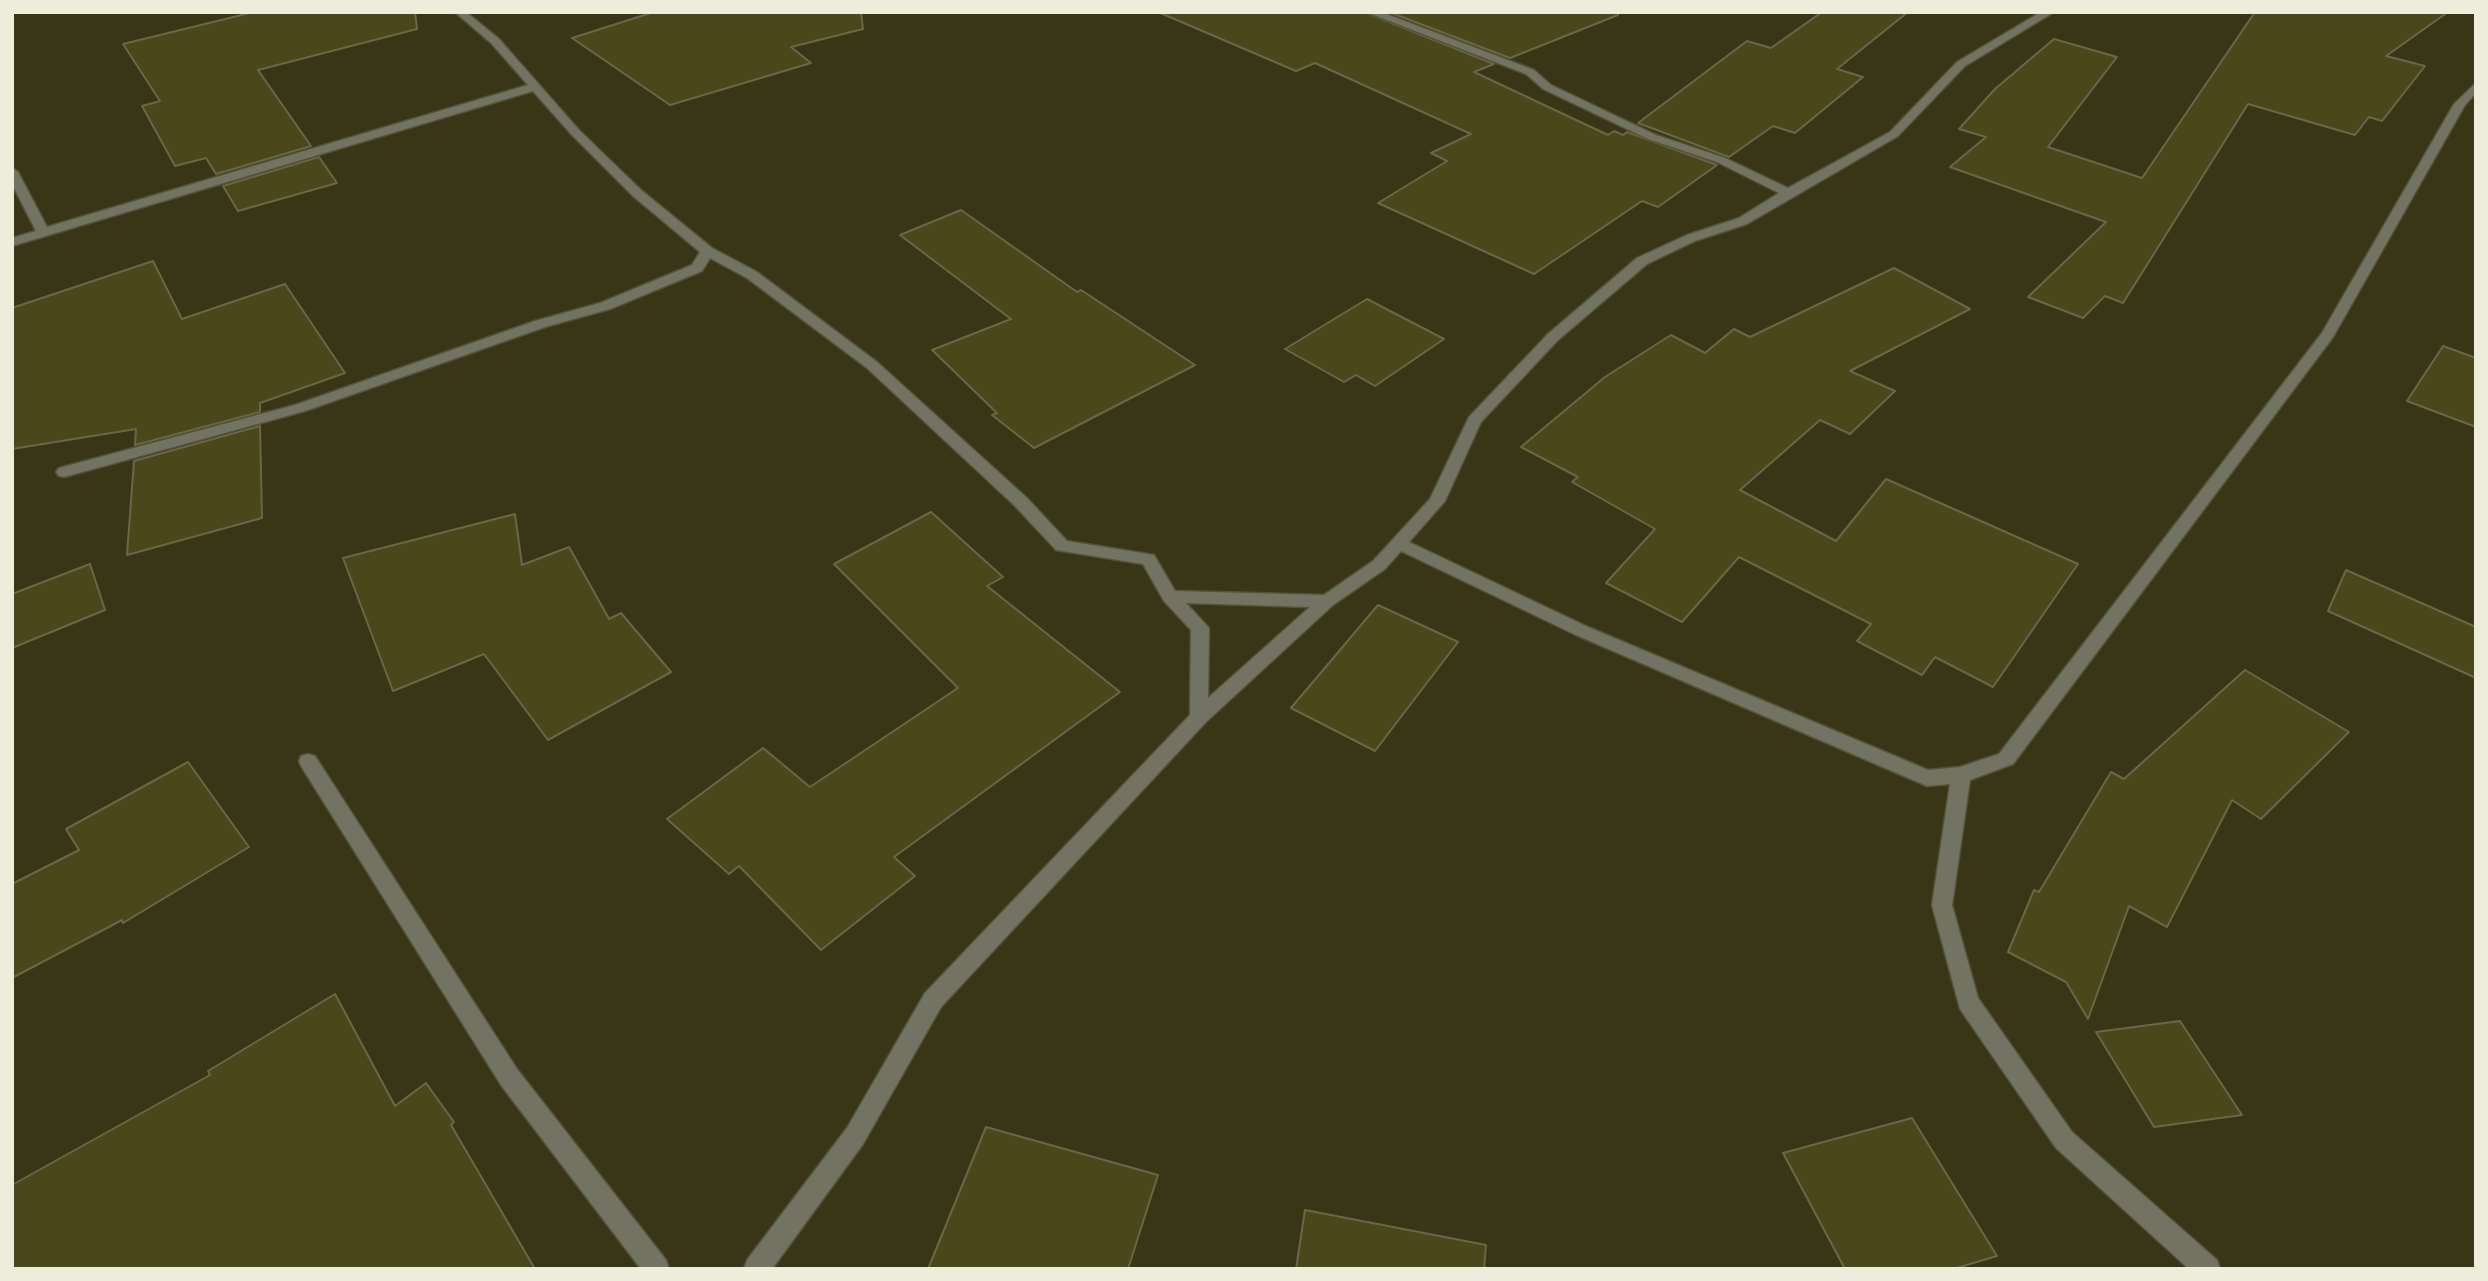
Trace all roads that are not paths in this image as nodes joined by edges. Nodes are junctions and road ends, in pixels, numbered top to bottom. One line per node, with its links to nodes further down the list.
1 (460, 12): 5 (street)
2 (1371, 12): 7 (street)
3 (2049, 12): 7 (street)
4 (2476, 86): 17 (street)
5 (534, 87): 8 (street); 10 (street)
6 (12, 172): 8 (street)
7 (1788, 193): 12 (street)
8 (44, 233): 9 (street)
9 (12, 242)
10 (707, 251): 11 (street); 13 (street)
11 (64, 472)
12 (1398, 543): 14 (street); 17 (street)
13 (1170, 597): 14 (street); 15 (street)
14 (1327, 601): 15 (street)
15 (1199, 717): 19 (street)
16 (308, 761): 18 (street)
17 (1961, 775): 20 (street)
18 (657, 1269)
19 (756, 1269)
20 (2208, 1269)

